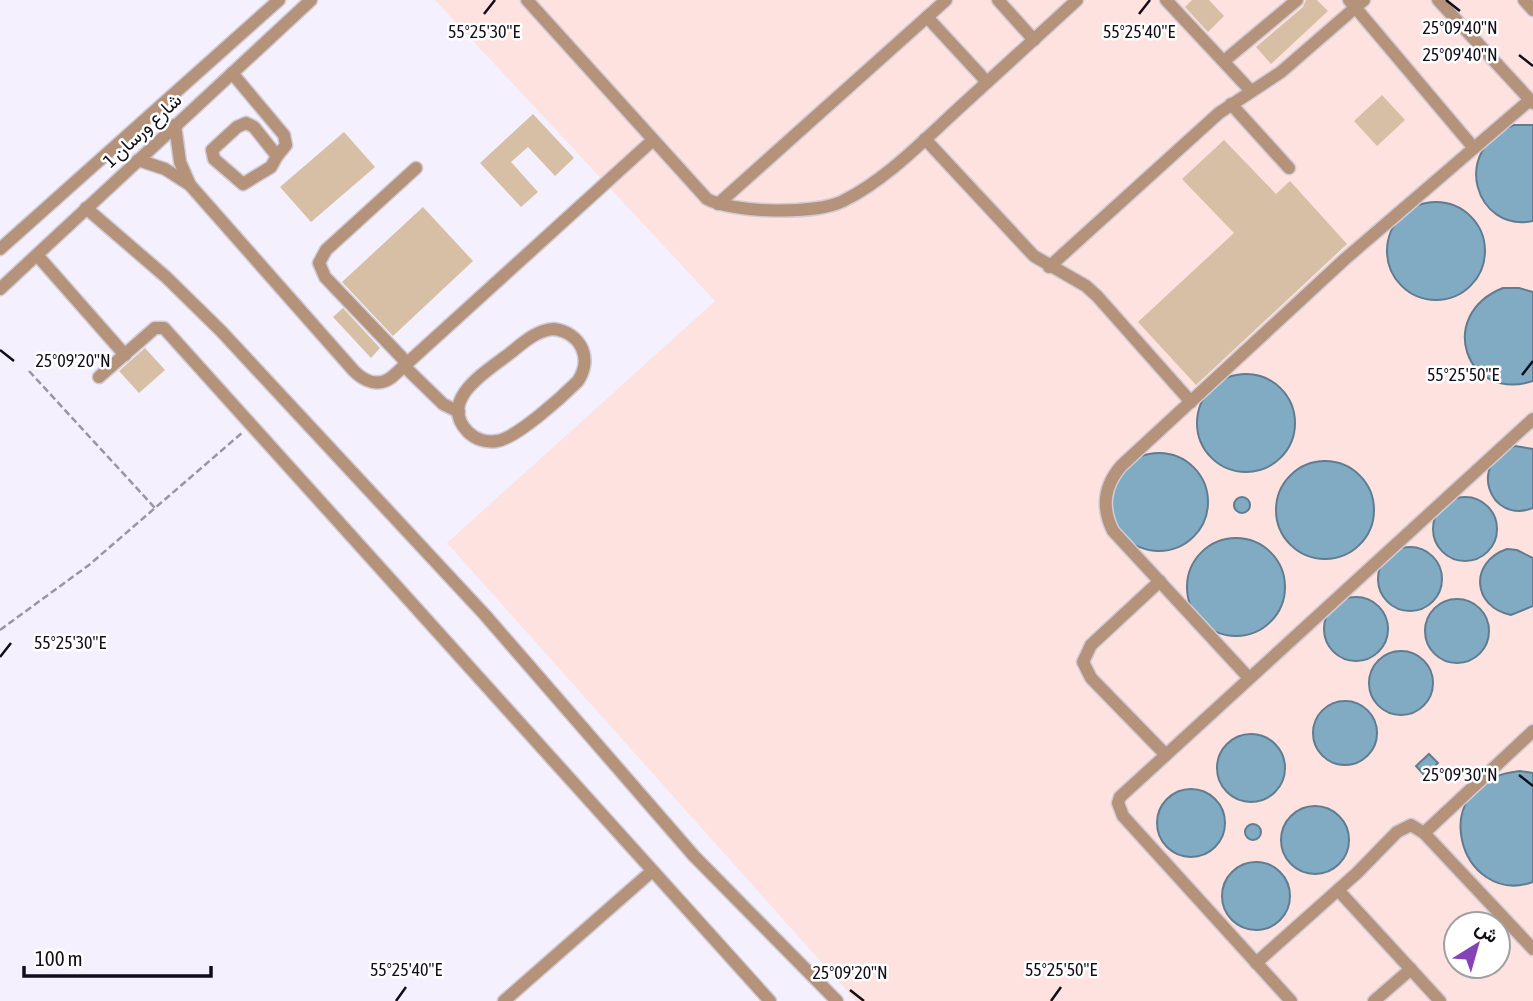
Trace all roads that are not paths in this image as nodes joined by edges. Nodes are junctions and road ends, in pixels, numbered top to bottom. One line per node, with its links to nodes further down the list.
1 (279, 0): 32 (street, شارع ورسان 1)
2 (311, 0): 16 (street, شارع ورسان 1)
3 (527, 0): 23 (street)
4 (946, 0): 13 (street)
5 (998, 0): 14 (street)
6 (1077, 0): 14 (street)
7 (1166, 0): 15 (street)
8 (1297, 0): 15 (street)
9 (1438, 0): 19 (street)
10 (1524, 0): 12 (street)
11 (1356, 3): 18 (street); 24 (street)
12 (1533, 10)
13 (927, 17): 17 (street); 30 (street)
14 (1034, 40): 17 (street)
15 (1224, 61): 18 (street)
16 (232, 73): 21 (street, شارع ورسان 1); 25 (street)
17 (987, 82): 22 (street)
18 (1251, 91): 20 (street)
19 (1531, 101): 24 (street)
20 (1231, 104): 27 (street); 34 (street)
21 (175, 125): 26 (street, شارع ورسان 1); 29 (street)
22 (925, 139): 30 (street); 34 (street)
23 (653, 140): 30 (street); 37 (street)
24 (1473, 147): 39 (street)
25 (277, 156): 25 (street)
26 (138, 160): 29 (street); 31 (street, شارع ورسان 1)
27 (1289, 168)
28 (416, 169): 37 (street)
29 (190, 185): 37 (street)
30 (718, 204)
31 (86, 208): 33 (street, شارع ورسان 1); 54 (street)
32 (0, 249)
33 (37, 255): 35 (street, شارع ورسان 1); 36 (street)
34 (1049, 267): 39 (street)
35 (0, 289)
36 (125, 355): 38 (street); 47 (street)
37 (406, 365): 40 (street)
38 (99, 377)
39 (1191, 402): 42 (street)
40 (459, 412): 40 (street)
41 (1533, 419): 43 (street)
42 (1160, 582): 43 (street); 45 (street)
43 (1249, 678): 45 (street)
44 (1533, 731): 46 (street)
45 (1166, 755): 50 (street)
46 (1424, 833): 48 (street); 49 (street)
47 (651, 872): 52 (street); 53 (street)
48 (1338, 890): 50 (street); 51 (street)
49 (1533, 949)
50 (1256, 962): 55 (street)
51 (1411, 969): 56 (street); 57 (street)
52 (504, 1001)
53 (770, 1001)
54 (837, 1001)
55 (1291, 1001)
56 (1374, 1001)
57 (1440, 1001)

